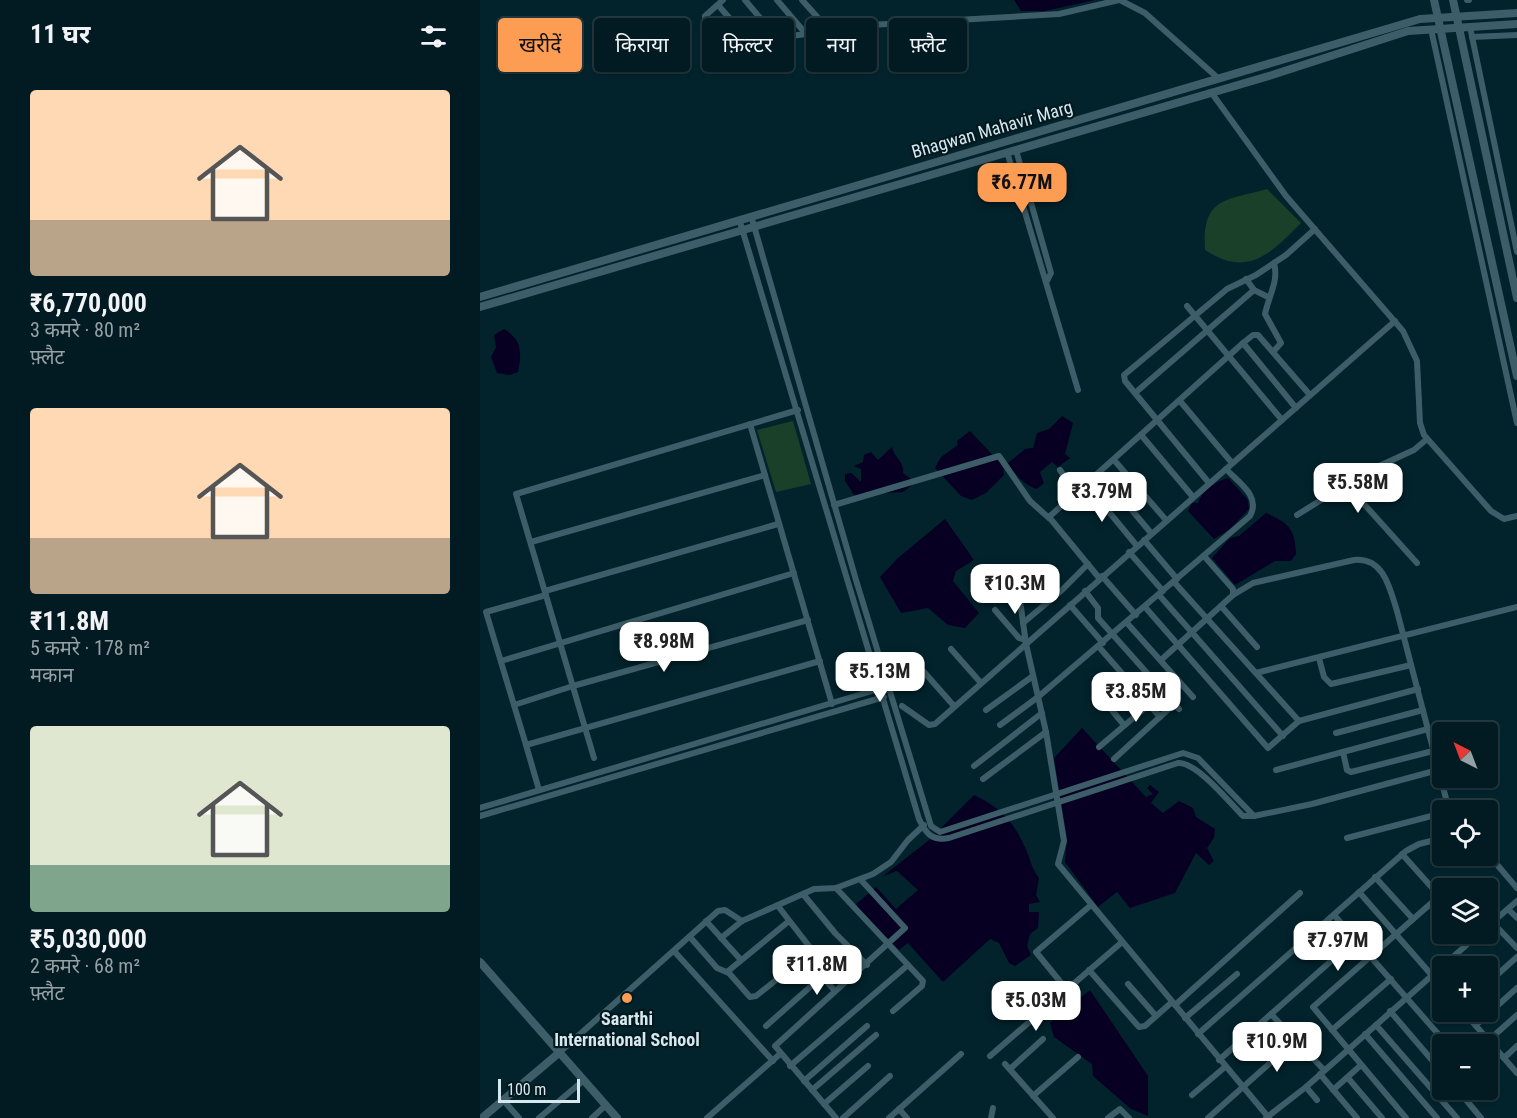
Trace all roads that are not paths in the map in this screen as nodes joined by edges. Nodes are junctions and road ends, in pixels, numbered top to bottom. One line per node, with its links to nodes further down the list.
1 (745, 0): 12 (street)
2 (777, 0): 21 (street)
3 (802, 0): 13 (street)
4 (1119, 0): 16 (street); 25 (street)
5 (1434, 0): 14 (street)
6 (1453, 0): 9 (street)
7 (720, 2): 10 (street); 11 (street)
8 (1517, 13): 9 (main road, Bhagwan Mahavir Marg)
9 (1456, 17): 14 (main road, Bhagwan Mahavir Marg); 19 (street)
10 (707, 18)
11 (732, 18)
12 (760, 18)
13 (818, 18)
14 (1438, 18): 18 (street); 25 (main road, Bhagwan Mahavir Marg)
15 (1517, 24): 17 (main road, Bhagwan Mahavir Marg)
16 (877, 26)
17 (1470, 27): 19 (main road, Bhagwan Mahavir Marg); 24 (street)
18 (1441, 28): 19 (main road, Bhagwan Mahavir Marg); 20 (main road, Bhagwan Mahavir Marg); 46 (street)
19 (1459, 28): 37 (street)
20 (1431, 29): 26 (main road, Bhagwan Mahavir Marg); 55 (street)
21 (806, 34): 23 (street)
22 (1517, 35): 24 (street)
23 (794, 36)
24 (1472, 37): 31 (street)
25 (1219, 80): 28 (main road, Bhagwan Mahavir Marg)
26 (1210, 92): 27 (main road, Bhagwan Mahavir Marg); 30 (street)
27 (1011, 151): 28 (main road, Bhagwan Mahavir Marg); 47 (street)
28 (753, 222): 29 (main road, Bhagwan Mahavir Marg); 70 (street)
29 (741, 226): 35 (main road, Bhagwan Mahavir Marg); 39 (main road, Bhagwan Mahavir Marg); 52 (street)
30 (1315, 229): 32 (street); 41 (street)
31 (1517, 252)
32 (1274, 263): 33 (street); 36 (street)
33 (1246, 279): 34 (street); 40 (street)
34 (1254, 290): 36 (street); 42 (street)
35 (480, 297)
36 (1268, 297): 44 (street)
37 (1517, 298)
38 (1187, 306): 40 (street)
39 (480, 307)
40 (1194, 315): 42 (street); 48 (street)
41 (1395, 321): 49 (street); 58 (street)
42 (1207, 330): 45 (street); 48 (street)
43 (1243, 343): 44 (street); 45 (street); 51 (street)
44 (1273, 352): 49 (street)
45 (1228, 357): 50 (street); 53 (street)
46 (1517, 376)
47 (1078, 390)
48 (1135, 393): 54 (street)
49 (1310, 395): 51 (street)
50 (1180, 401): 54 (street); 60 (street)
51 (1296, 408): 53 (street)
52 (798, 411): 56 (street); 122 (street)
53 (1282, 420): 60 (street)
54 (1159, 421): 57 (street); 65 (street)
55 (1517, 423)
56 (750, 424): 64 (street); 78 (street)
57 (1142, 436): 59 (street); 69 (street)
58 (1427, 439): 67 (street); 72 (street)
59 (1114, 460): 63 (street); 74 (street)
60 (1233, 463): 61 (street)
61 (1226, 469): 65 (street); 81 (street)
62 (1060, 471): 68 (street)
63 (1100, 472): 66 (street); 76 (street)
64 (765, 475): 75 (street); 78 (street)
65 (1209, 483): 69 (street)
66 (1086, 484): 68 (street); 79 (street)
67 (1346, 484): 71 (street); 82 (street)
68 (1075, 494): 73 (street)
69 (1193, 497): 74 (street)
70 (834, 506): 73 (street); 121 (street)
71 (1297, 515)
72 (1517, 516)
73 (1049, 518): 83 (street)
74 (1166, 520): 76 (street)
75 (778, 525): 84 (street); 89 (street)
76 (1151, 533): 77 (street)
77 (1144, 540): 79 (street); 86 (street)
78 (531, 542): 89 (street)
79 (1137, 546): 80 (street)
80 (1129, 552): 85 (street); 90 (street)
81 (1204, 556): 86 (street); 91 (street)
82 (1417, 563)
83 (1088, 564): 85 (street); 100 (street)
84 (794, 573): 98 (street); 105 (street)
85 (1101, 577): 88 (street); 97 (street)
86 (1176, 580): 90 (street); 99 (street)
87 (1018, 585): 100 (street)
88 (1085, 591): 92 (street); 103 (street)
89 (546, 593): 105 (street); 113 (street)
90 (1161, 593): 94 (street); 102 (street)
91 (1233, 595): 93 (street); 104 (street)
92 (1070, 605): 106 (street); 107 (street)
93 (1221, 606): 99 (street); 109 (street)
94 (1145, 607): 97 (street); 108 (street)
95 (1517, 607): 104 (street)
96 (995, 610): 106 (street)
97 (1136, 615): 101 (street)
98 (808, 620): 114 (street); 120 (street)
99 (1206, 620): 102 (street); 117 (street)
100 (1023, 623): 106 (street)
101 (1127, 623): 103 (street); 112 (street)
102 (1192, 633): 108 (street); 146 (street)
103 (1113, 634): 107 (street); 124 (street)
104 (1403, 637): 111 (street); 115 (street)
105 (558, 642): 113 (street); 120 (street)
106 (1026, 642): 118 (street); 119 (street)
107 (1101, 645): 126 (street); 130 (street)
108 (1179, 645): 112 (street); 146 (street)
109 (1257, 647)
110 (951, 649): 119 (street)
111 (1319, 658): 115 (street); 117 (street)
112 (1161, 660): 127 (street)
113 (501, 661): 131 (street)
114 (820, 662): 129 (street); 142 (street)
115 (1411, 665): 123 (street)
116 (924, 672): 133 (street)
117 (1256, 673): 139 (street)
118 (1034, 676): 126 (street); 135 (street)
119 (981, 683): 133 (street)
120 (573, 686): 131 (street); 142 (street)
121 (887, 686): 122 (street); 125 (street)
122 (880, 689): 128 (street); 129 (street)
123 (1418, 689): 136 (street); 139 (street)
124 (1164, 692): 130 (street); 138 (street)
125 (890, 695): 128 (street); 165 (street)
126 (1038, 697): 137 (street); 140 (street)
127 (1193, 697)
128 (882, 698): 162 (street); 165 (street)
129 (832, 704): 158 (street)
130 (1149, 704): 138 (street); 141 (street)
131 (514, 705): 147 (street)
132 (902, 706): 133 (street)
133 (954, 706)
134 (1110, 708): 141 (street)
135 (986, 710)
136 (1423, 710): 143 (street); 145 (street)
137 (1042, 713): 144 (street); 154 (street)
138 (1160, 717): 153 (street)
139 (1299, 721): 146 (street)
140 (1000, 724)
141 (1124, 725): 148 (street)
142 (585, 728): 147 (street); 152 (street)
143 (1428, 729): 149 (street); 151 (street)
144 (1046, 732): 157 (street); 159 (street)
145 (1336, 733)
146 (1282, 736)
147 (526, 745): 158 (street)
148 (1099, 747)
149 (1432, 747)
150 (1432, 751): 151 (street)
151 (1343, 752): 155 (street)
152 (594, 758)
153 (1114, 759)
154 (974, 766)
155 (1276, 770)
156 (1432, 772): 163 (street)
157 (983, 779)
158 (539, 790): 161 (street)
159 (1056, 795): 160 (street); 163 (street); 165 (street)
160 (1057, 804): 163 (street); 165 (street); 178 (street)
161 (480, 808)
162 (480, 816)
163 (1254, 816)
164 (1432, 816): 166 (street)
165 (925, 824): 171 (street)
166 (1347, 838)
167 (1432, 841): 168 (street)
168 (1402, 854): 170 (street); 184 (street)
169 (1498, 866): 173 (street)
170 (1375, 877): 174 (street); 184 (street)
171 (861, 880): 172 (street); 194 (street)
172 (836, 888): 176 (street); 194 (street)
173 (1517, 888)
174 (1359, 892): 181 (street); 189 (street)
175 (1300, 893): 219 (street)
176 (803, 894): 179 (street); 197 (street)
177 (1517, 902): 180 (street)
178 (1091, 905): 193 (street); 216 (street)
179 (778, 906): 186 (street); 187 (street)
180 (1508, 909): 182 (street); 183 (street)
181 (1334, 915): 192 (street); 232 (street)
182 (1498, 917)
183 (1517, 918)
184 (1413, 920): 189 (street)
185 (706, 921): 186 (street); 190 (street); 191 (street)
186 (742, 921): 191 (street)
187 (789, 921): 201 (street); 203 (street)
188 (1498, 931): 196 (street)
189 (1396, 934): 199 (street); 211 (street)
190 (690, 937): 198 (street); 208 (street)
191 (721, 938): 203 (street)
192 (1356, 939): 199 (street); 222 (street)
193 (1122, 942): 207 (street); 219 (street)
194 (890, 944): 205 (street); 206 (street)
195 (1467, 944): 200 (street)
196 (1517, 948)
197 (853, 949): 205 (street); 212 (street)
198 (674, 951): 243 (street); 251 (street)
199 (1370, 955): 213 (street); 231 (street)
200 (1454, 956)
201 (806, 957): 208 (street); 212 (street)
202 (1517, 957): 210 (street)
203 (741, 960): 208 (street)
204 (480, 962): 243 (street)
205 (867, 964): 217 (street)
206 (908, 964): 220 (street); 253 (street)
207 (1089, 970): 216 (street); 224 (street)
208 (727, 972)
209 (1237, 974): 225 (street)
210 (1498, 974)
211 (1432, 975): 218 (street)
212 (822, 976): 217 (street); 229 (street)
213 (1391, 979): 218 (street); 231 (street)
214 (1128, 984): 224 (street)
215 (1517, 988): 228 (street)
216 (1067, 990): 246 (street)
217 (835, 991): 244 (street)
218 (1407, 997): 221 (street); 234 (street)
219 (1173, 1004): 224 (street); 225 (street)
220 (893, 1011)
221 (1390, 1011): 227 (street); 250 (street)
222 (1271, 1014): 239 (street); 249 (street)
223 (1517, 1015): 236 (street)
224 (1156, 1017)
225 (1185, 1018): 232 (street)
226 (1473, 1022): 228 (street)
227 (1376, 1024): 233 (street); 295 (street)
228 (1476, 1025): 235 (street)
229 (765, 1026)
230 (867, 1026): 261 (street)
231 (1332, 1030): 241 (street)
232 (1198, 1034): 249 (street)
233 (1365, 1034): 241 (street); 294 (street)
234 (1438, 1034)
235 (1484, 1034)
236 (1496, 1034)
237 (876, 1035): 264 (street)
238 (1043, 1039): 267 (street)
239 (1296, 1040): 256 (street); 263 (street)
240 (1517, 1046): 248 (street)
241 (1348, 1049): 252 (street); 256 (street)
242 (1498, 1051): 248 (street)
243 (560, 1052): 260 (street); 268 (street)
244 (780, 1054): 251 (street); 253 (street)
245 (961, 1054): 274 (street)
246 (990, 1056)
247 (1078, 1057): 267 (street)
248 (1504, 1058): 257 (street)
249 (1219, 1060): 255 (street)
250 (1432, 1060)
251 (773, 1061): 282 (street)
252 (1361, 1065): 259 (street); 293 (street)
253 (790, 1066): 261 (street)
254 (868, 1066): 271 (street)
255 (1225, 1066): 263 (street); 266 (street)
256 (1322, 1072): 262 (street); 265 (street)
257 (1517, 1072)
258 (891, 1076): 284 (street)
259 (1347, 1078): 265 (street); 292 (street)
260 (584, 1080): 272 (street); 279 (street)
261 (804, 1081): 264 (street)
262 (1306, 1087): 269 (street); 276 (street)
263 (1243, 1088): 276 (street); 290 (street)
264 (812, 1090): 271 (street)
265 (1333, 1090): 291 (street)
266 (1192, 1095)
267 (1033, 1096): 275 (street)
268 (503, 1100): 277 (street); 278 (street)
269 (1317, 1100)
270 (1466, 1100): 296 (street)
271 (824, 1104): 283 (street)
272 (606, 1105): 280 (street); 281 (street)
273 (993, 1108): 287 (street)
274 (899, 1109): 285 (street); 286 (street)
275 (1048, 1116)
276 (1268, 1117)
277 (482, 1118)
278 (519, 1118)
279 (539, 1118)
280 (592, 1118)
281 (617, 1118)
282 (706, 1118)
283 (836, 1118)
284 (843, 1118)
285 (889, 1118)
286 (907, 1118)
287 (992, 1118)
288 (1108, 1118): 289 (street)
289 (1129, 1118)
290 (1208, 1118)
291 (1357, 1118)
292 (1382, 1118)
293 (1406, 1118)
294 (1437, 1118)
295 (1457, 1118)
296 (1481, 1118)

